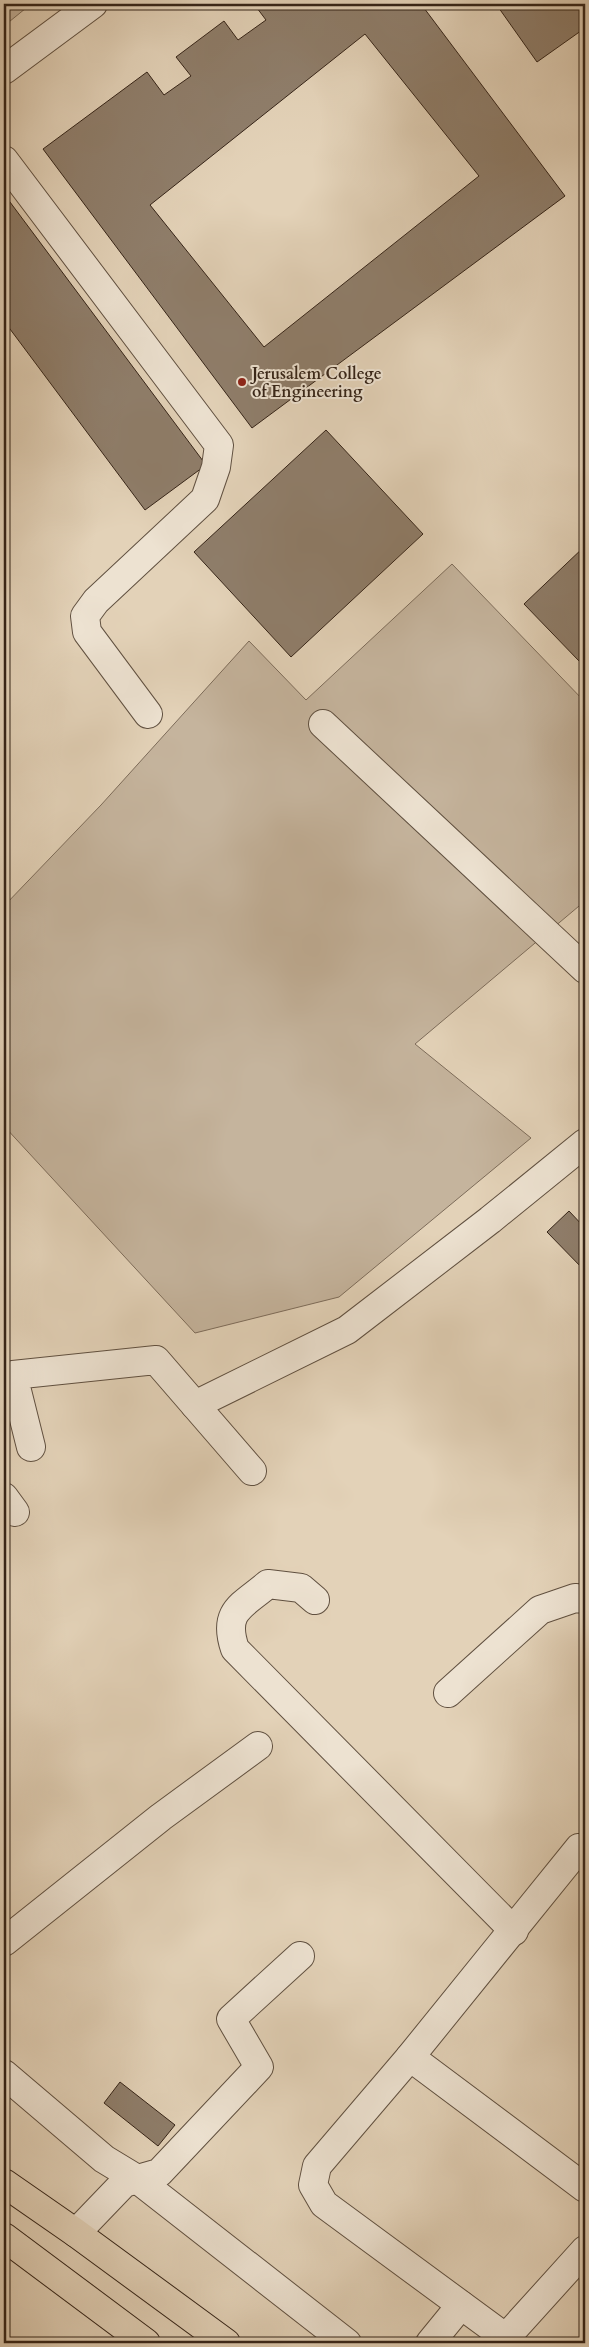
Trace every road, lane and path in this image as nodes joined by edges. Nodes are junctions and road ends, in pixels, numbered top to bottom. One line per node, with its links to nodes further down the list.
1 (93, 4): 2 (street)
2 (4, 70)
3 (4, 160): 4 (street)
4 (148, 714)
5 (323, 724): 6 (street)
6 (585, 969)
7 (585, 1143): 9 (street)
8 (8, 1370): 9 (street); 10 (street)
9 (195, 1404): 11 (street)
10 (31, 1447)
11 (252, 1471)
12 (585, 1599): 14 (street)
13 (315, 1600): 17 (street)
14 (448, 1693)
15 (258, 1746): 18 (street)
16 (585, 1853): 17 (street)
17 (514, 1931): 20 (street)
18 (4, 1942)
19 (300, 1956): 22 (street)
20 (410, 2057): 24 (street); 28 (street)
21 (4, 2074): 22 (street)
22 (137, 2179): 25 (street); 32 (street)
23 (4, 2183): 25 (main road)
24 (585, 2188)
25 (76, 2233): 31 (main road)
26 (4, 2237): 30 (main road)
27 (585, 2250): 29 (street)
28 (461, 2305): 29 (street); 33 (street)
29 (504, 2340)
30 (146, 2343)
31 (226, 2343)
32 (347, 2343)
33 (430, 2343)

